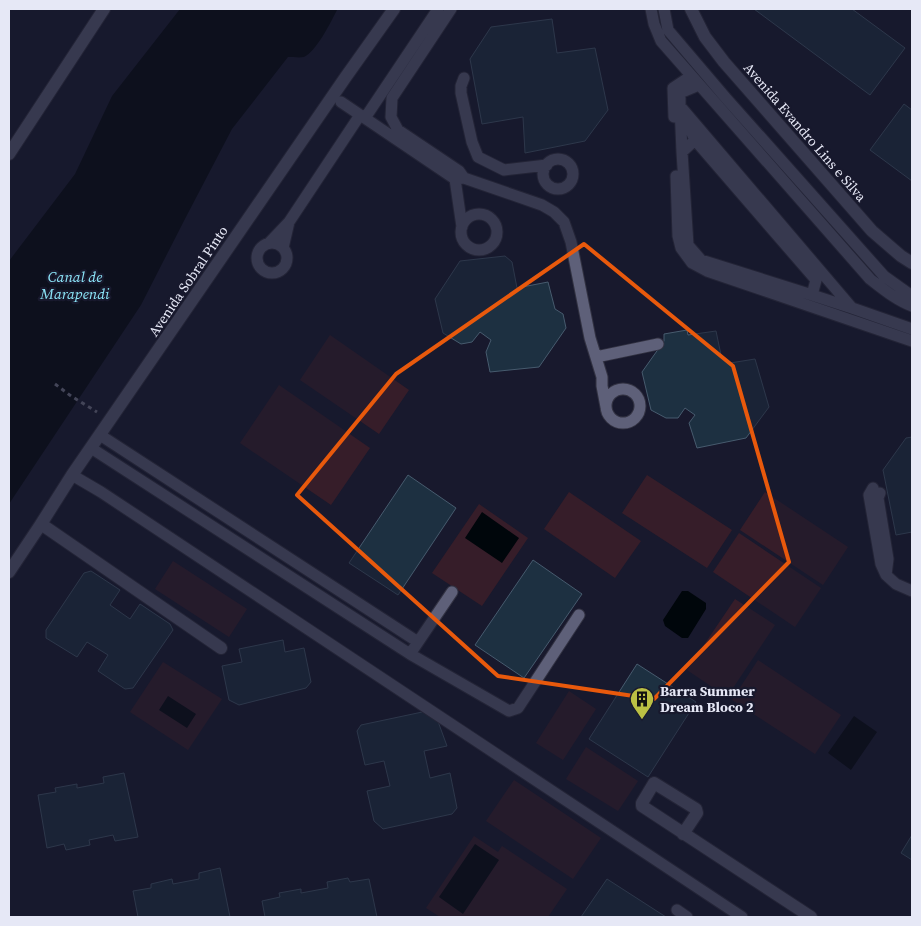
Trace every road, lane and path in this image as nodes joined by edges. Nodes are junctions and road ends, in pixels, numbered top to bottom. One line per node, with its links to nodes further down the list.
1 (104, 9): 16 (street)
2 (394, 9): 40 (street, Avenida Sobral Pinto)
3 (438, 9): 13 (lane)
4 (452, 9): 18 (lane)
5 (651, 9): 8 (lane)
6 (664, 9): 29 (lane)
7 (691, 9): 27 (street, Avenida Evandro Lins e Silva)
8 (691, 76): 10 (lane); 33 (lane)
9 (464, 78): 17 (lane)
10 (699, 85): 12 (lane); 30 (lane)
11 (340, 102): 13 (lane)
12 (680, 106): 14 (lane); 15 (lane); 31 (lane)
13 (362, 117): 18 (lane); 23 (lane)
14 (695, 140): 15 (lane); 28 (lane)
15 (682, 152): 28 (lane)
16 (9, 154)
17 (547, 165): 19 (lane); 19 (lane)
18 (460, 179): 20 (lane); 21 (lane)
19 (550, 186): 21 (lane)
20 (458, 201): 22 (lane); 24 (lane)
21 (542, 205): 35 (lane)
22 (473, 215): 24 (lane); 24 (lane)
23 (289, 222): 25 (lane); 26 (lane)
24 (462, 227)
25 (269, 242): 26 (lane); 26 (lane)
26 (283, 248)
27 (912, 262)
28 (812, 296): 31 (lane)
29 (912, 296)
30 (912, 306)
31 (852, 308): 32 (lane)
32 (912, 329)
33 (912, 341)
34 (658, 344): 35 (lane)
35 (596, 357): 36 (lane)
36 (602, 377): 38 (lane); 39 (lane)
37 (55, 384): 40 (path)
38 (624, 389): 39 (lane); 39 (lane)
39 (606, 407)
40 (110, 420): 41 (street, Avenida Sobral Pinto)
41 (100, 435): 42 (street, Avenida Sobral Pinto); 50 (lane)
42 (91, 448): 43 (street, Avenida Sobral Pinto); 52 (lane)
43 (72, 475): 45 (street, Avenida Sobral Pinto); 56 (lane)
44 (876, 490): 47 (lane)
45 (41, 524): 46 (street, Avenida Sobral Pinto); 51 (street)
46 (9, 572)
47 (912, 591)
48 (452, 592): 50 (lane)
49 (579, 615): 52 (lane)
50 (418, 642): 52 (lane)
51 (221, 648)
52 (410, 654)
53 (683, 834): 57 (street)
54 (677, 910): 55 (lane)
55 (687, 917)
56 (742, 917)
57 (811, 917)

